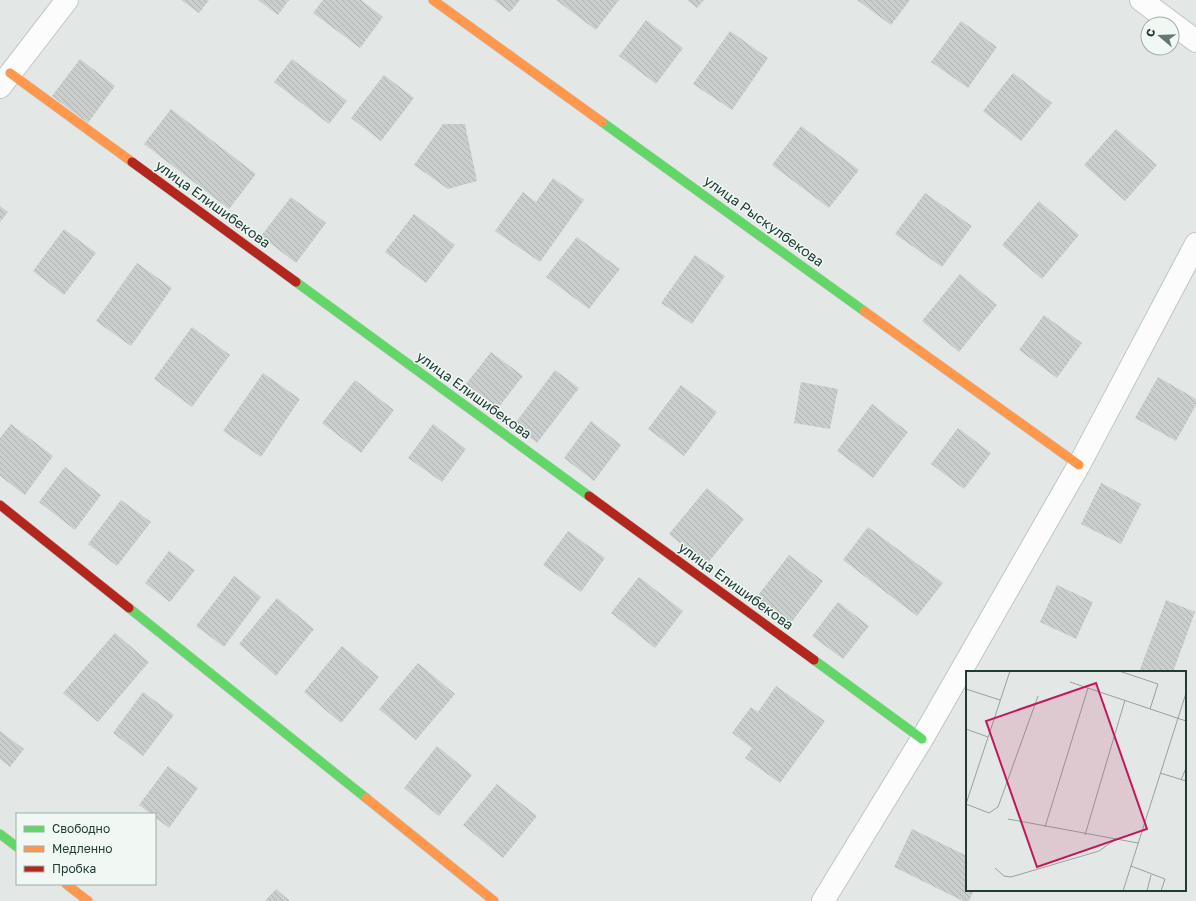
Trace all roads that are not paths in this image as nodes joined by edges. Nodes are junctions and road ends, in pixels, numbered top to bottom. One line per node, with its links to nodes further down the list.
1 (67, 0): 5 (street)
2 (433, 0): 7 (street, улица Рыскулбекова)
3 (1141, 0): 4 (street)
4 (1196, 40)
5 (5, 80): 9 (street, улица Елишибекова)
6 (1194, 256): 7 (street)
7 (1079, 465): 9 (street)
8 (0, 505): 14 (street)
9 (922, 739): 15 (street)
10 (0, 834): 11 (street)
11 (16, 846)
12 (67, 885): 13 (street)
13 (88, 901)
14 (494, 901)
15 (823, 901)

